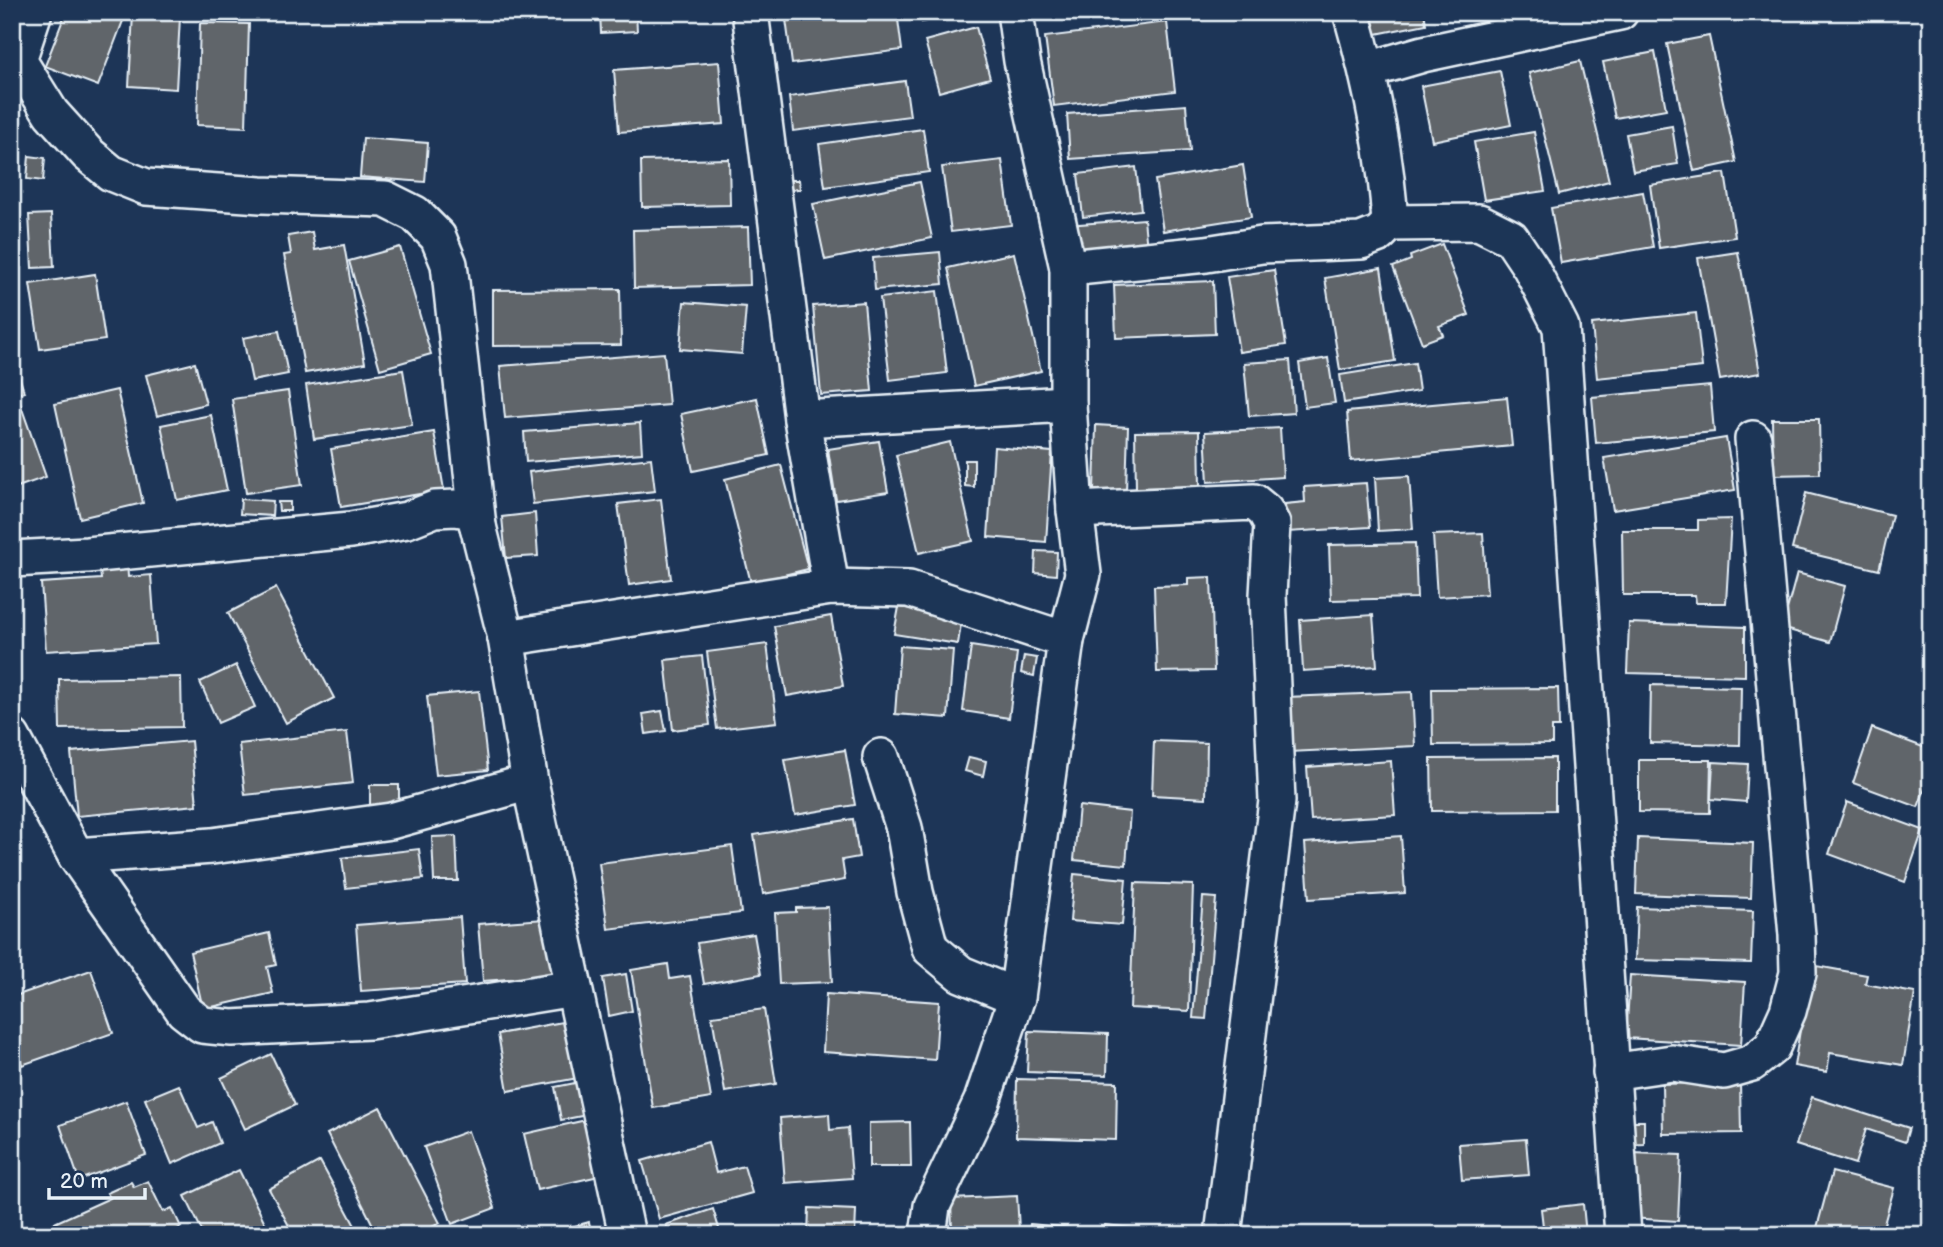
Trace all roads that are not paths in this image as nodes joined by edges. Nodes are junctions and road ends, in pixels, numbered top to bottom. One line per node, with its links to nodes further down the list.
1 (34, 12): 6 (street)
2 (750, 12): 11 (street)
3 (1015, 12): 9 (street)
4 (1351, 12): 7 (street)
5 (1620, 12): 7 (street)
6 (15, 58): 14 (street)
7 (1368, 70): 8 (street)
8 (1390, 223): 9 (street); 25 (street)
9 (1068, 268): 10 (street)
10 (1068, 404): 11 (street); 13 (street)
11 (802, 419): 16 (street)
12 (1754, 439): 25 (street)
13 (1075, 510): 18 (street); 28 (street)
14 (478, 526): 15 (street); 17 (street)
15 (12, 559)
16 (831, 587): 17 (street); 18 (street)
17 (506, 638): 21 (street)
18 (1066, 640): 24 (street)
19 (12, 737): 22 (street)
20 (881, 757): 24 (street)
21 (530, 782): 22 (street); 23 (street)
22 (76, 856): 23 (street)
23 (574, 988): 26 (street)
24 (1017, 997): 27 (street)
25 (1611, 1072): 29 (street)
26 (627, 1235)
27 (928, 1235)
28 (1223, 1235)
29 (1623, 1235)

